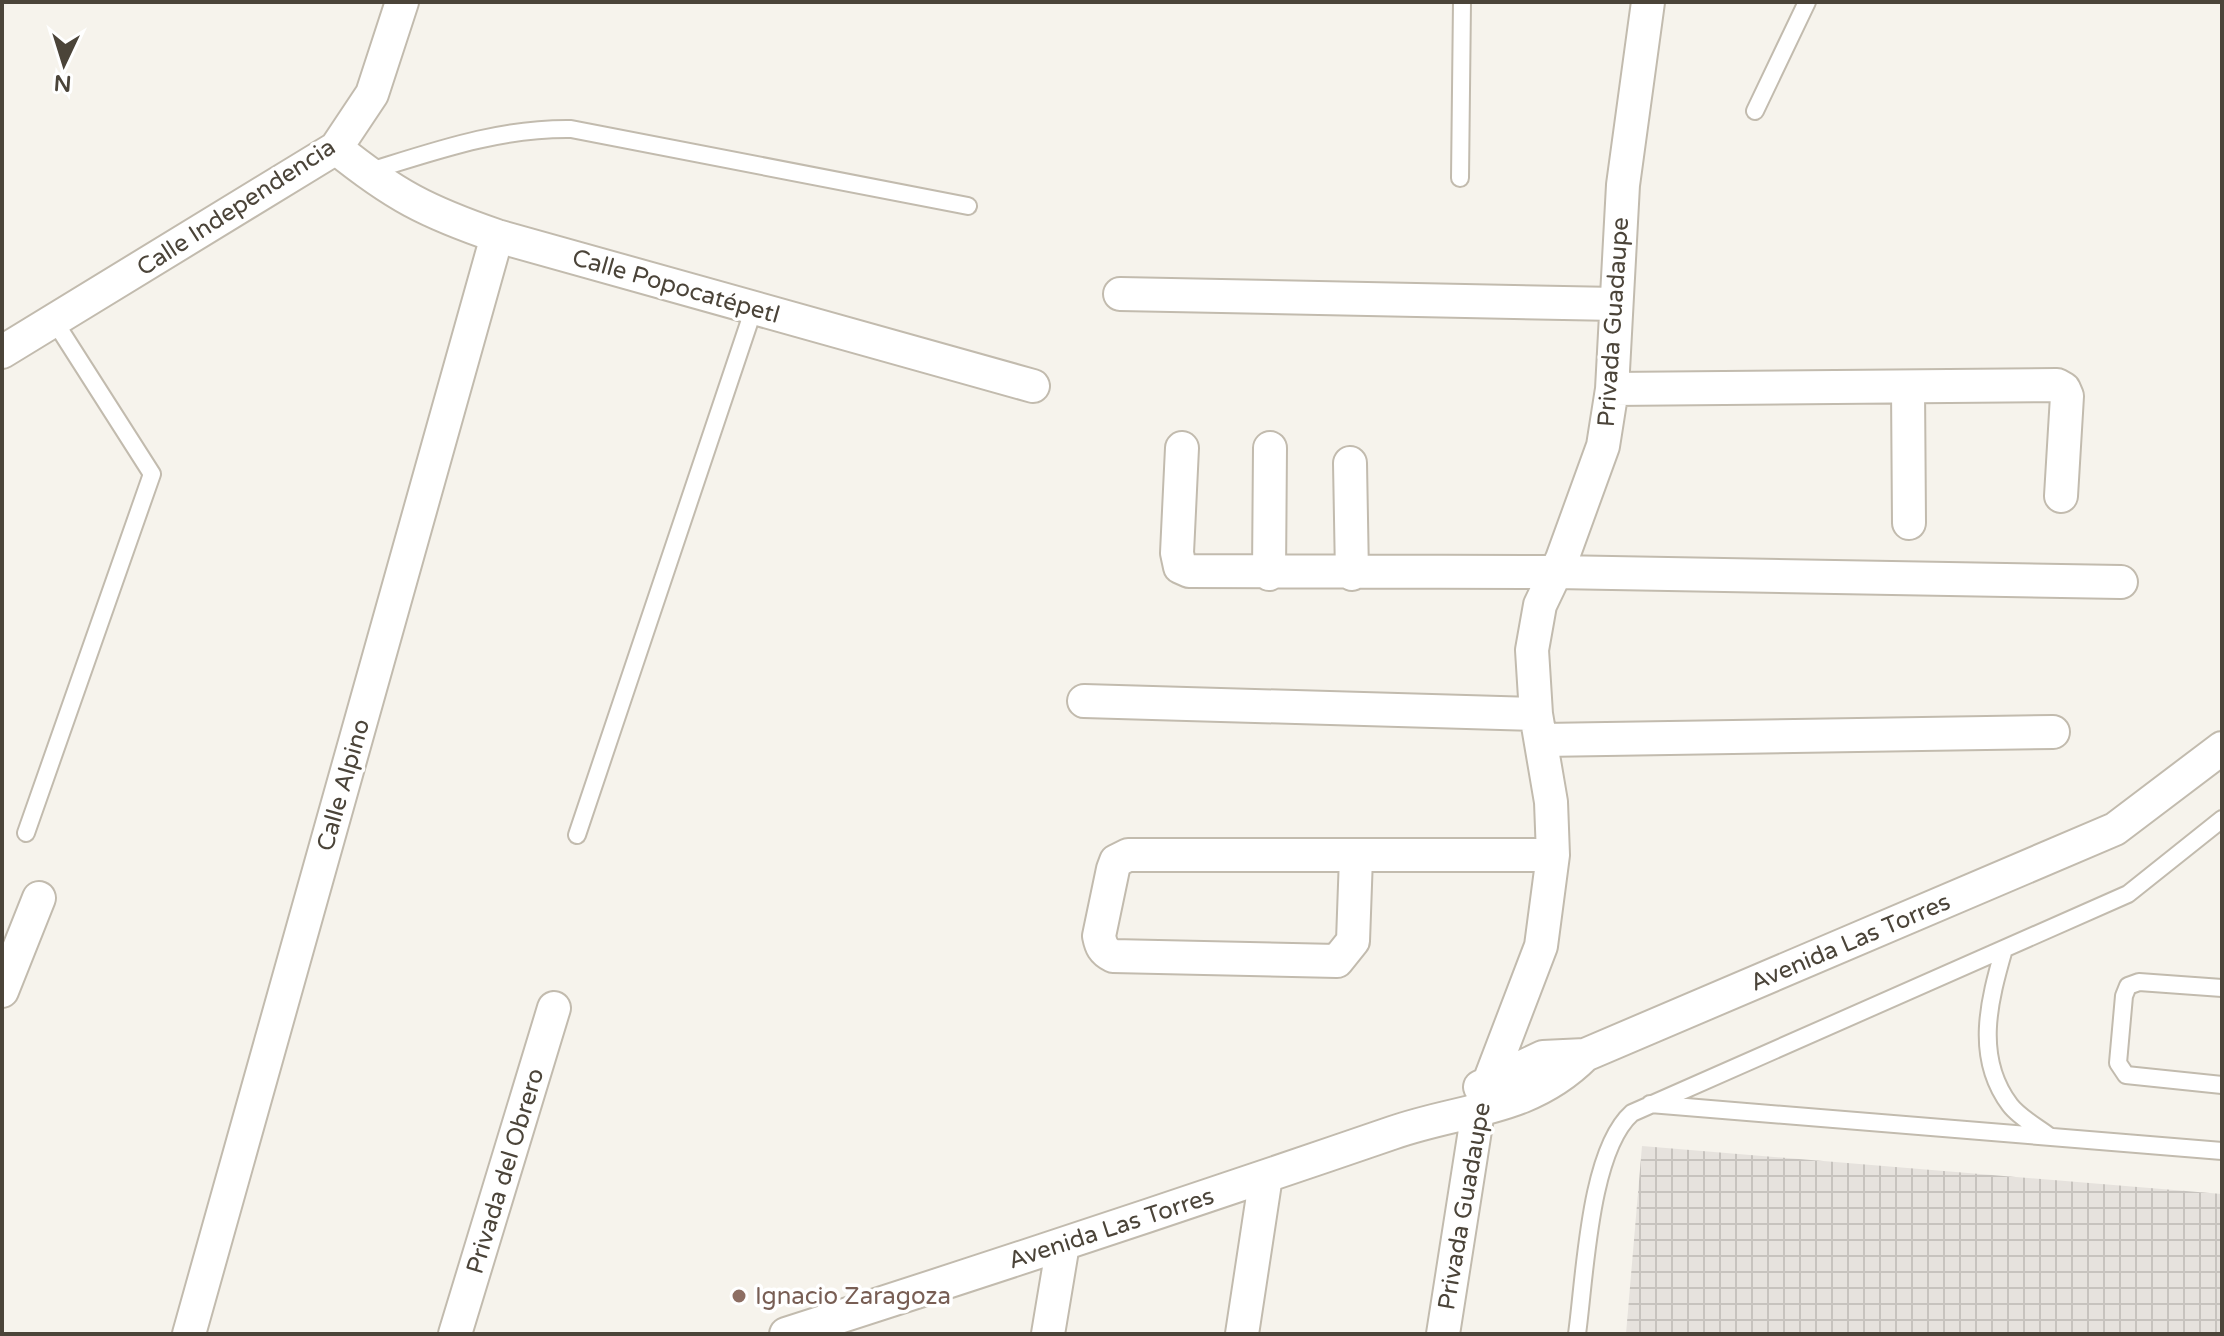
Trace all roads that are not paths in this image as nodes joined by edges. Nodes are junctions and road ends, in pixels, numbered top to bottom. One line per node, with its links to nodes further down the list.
1 (402, 2): 6 (street, Calle Independencia)
2 (1462, 2): 8 (lane)
3 (1648, 2): 12 (street, Privada Guadaupe)
4 (1807, 2): 5 (lane)
5 (1755, 111)
6 (336, 148): 7 (street, Calle Popocatépetl); 14 (street, Calle Independencia)
7 (366, 173): 9 (lane); 10 (street, Calle Popocatépetl)
8 (1460, 178)
9 (968, 206)
10 (497, 236): 13 (street, Calle Popocatépetl); 49 (street, Calle Alpino)
11 (1120, 294): 12 (street)
12 (1616, 304): 18 (street, Privada Guadaupe)
13 (754, 308): 16 (street, Calle Popocatépetl); 34 (lane)
14 (55, 322): 15 (street, Calle Independencia); 33 (lane)
15 (2, 352)
16 (1033, 386)
17 (1908, 387): 18 (street); 22 (street); 23 (street)
18 (1612, 389): 24 (street, Privada Guadaupe)
19 (1182, 448): 25 (street)
20 (1270, 448): 25 (street)
21 (1350, 463): 26 (street)
22 (2061, 496)
23 (1909, 523)
24 (1556, 572): 26 (street); 27 (street); 29 (street, Privada Guadaupe)
25 (1269, 574): 26 (street)
26 (1352, 574)
27 (2121, 582)
28 (1084, 701): 29 (street)
29 (1540, 727): 30 (street); 35 (street, Privada Guadaupe)
30 (2053, 732)
31 (2222, 748): 43 (street, Avenida Las Torres)
32 (2222, 819): 38 (lane)
33 (26, 833)
34 (577, 835)
35 (1553, 855): 36 (street); 43 (street, Privada Guadaupe)
36 (1356, 857): 36 (street)
37 (39, 898): 40 (street)
38 (2004, 949): 44 (lane); 45 (lane)
39 (2222, 988): 42 (lane)
40 (2, 991)
41 (554, 1008): 50 (street, Privada del Obrero)
42 (2222, 1085)
43 (1482, 1097): 47 (street, Avenida Las Torres); 54 (street, Privada Guadaupe)
44 (1646, 1104): 45 (lane); 55 (lane)
45 (2050, 1137): 46 (lane)
46 (2222, 1151)
47 (1266, 1176): 48 (street, Avenida Las Torres); 53 (street)
48 (1063, 1244): 51 (street, Avenida Las Torres); 52 (street)
49 (189, 1334)
50 (455, 1334)
51 (786, 1334)
52 (1048, 1334)
53 (1242, 1334)
54 (1443, 1334)
55 (1577, 1334)

